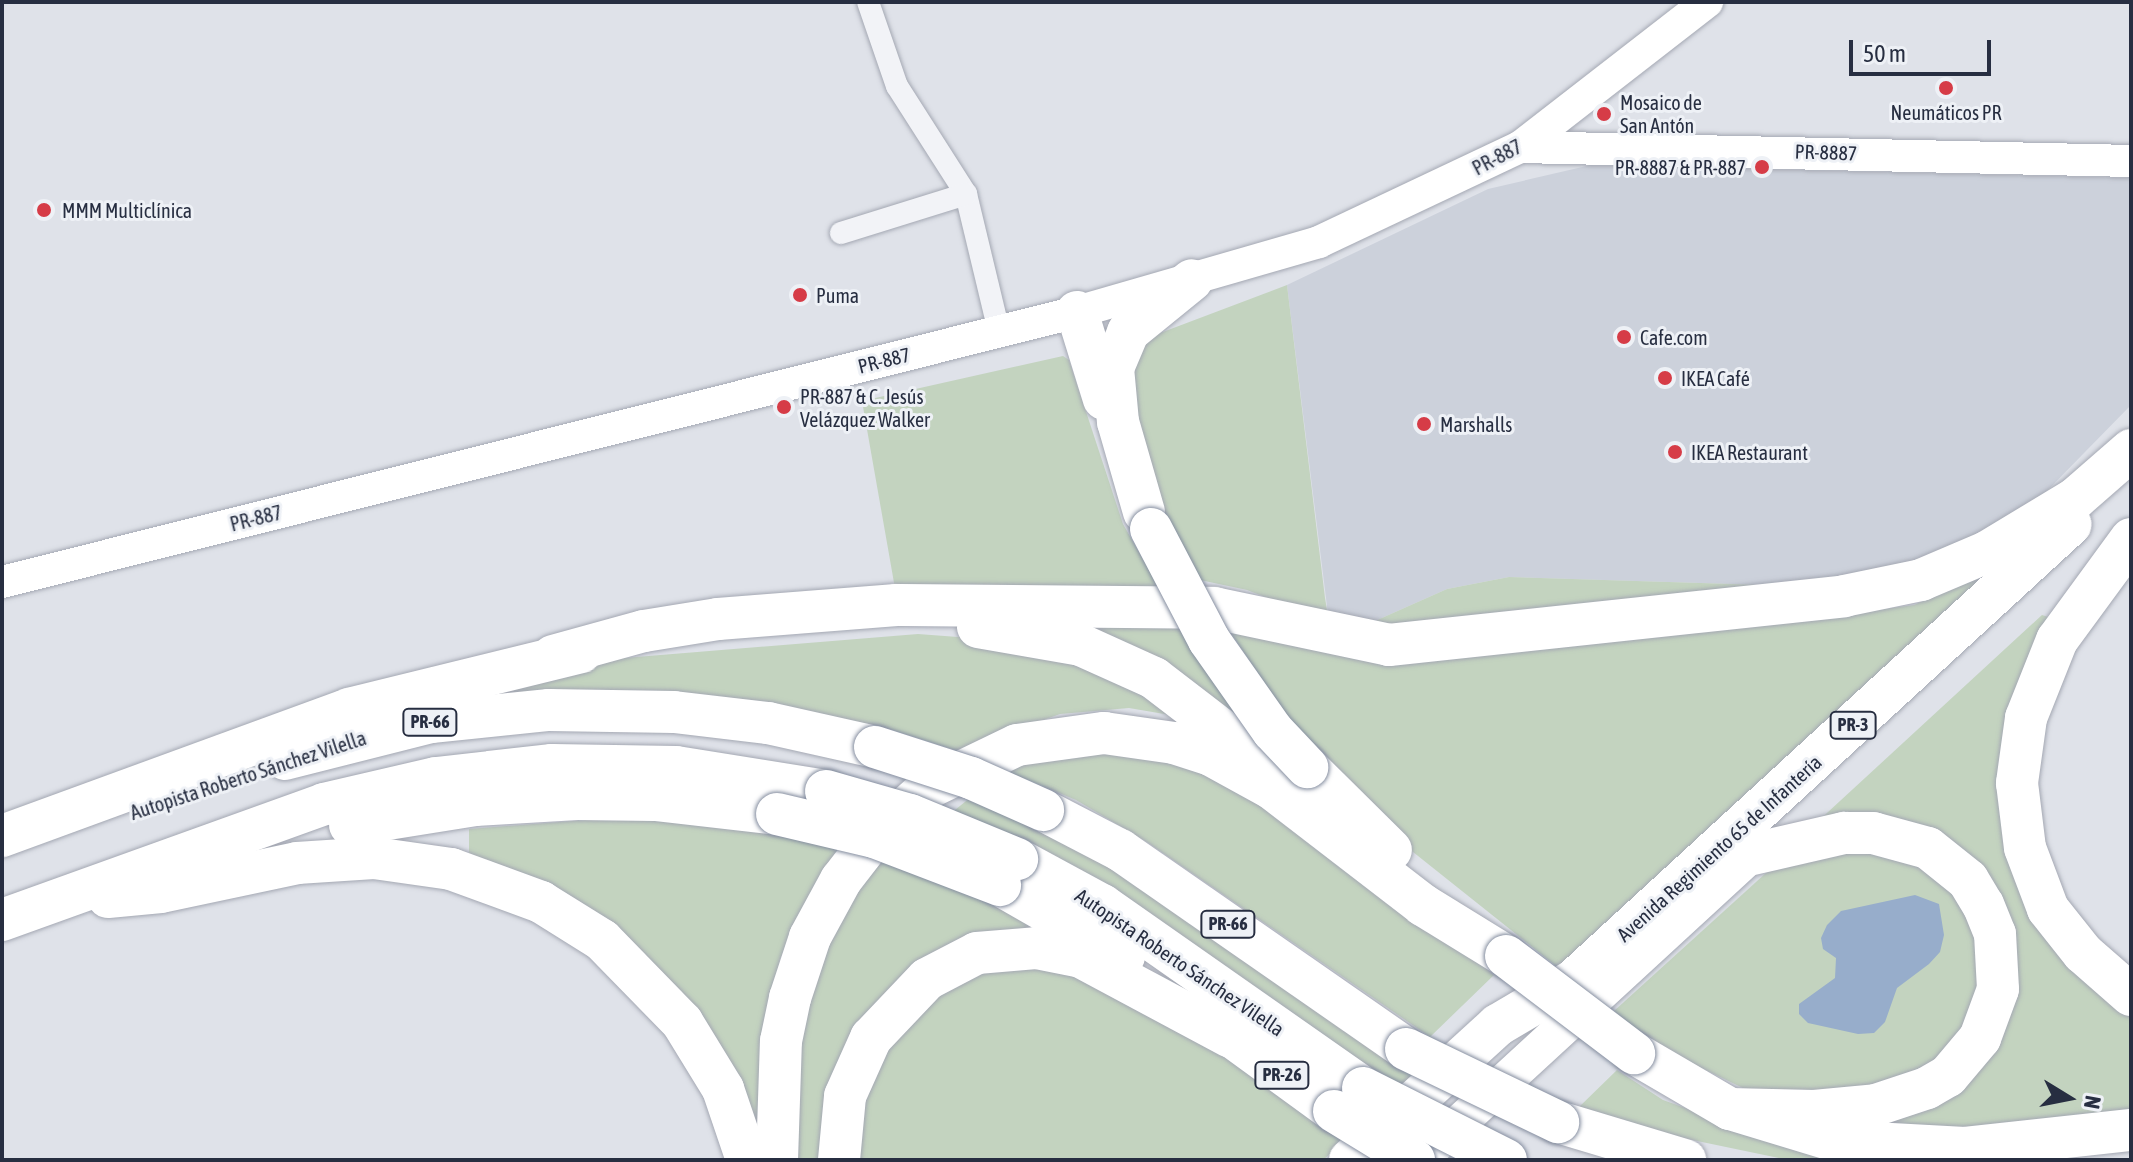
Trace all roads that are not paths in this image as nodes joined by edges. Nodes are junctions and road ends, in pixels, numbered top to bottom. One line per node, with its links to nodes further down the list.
1 (868, 2): 5 (street)
2 (1707, 2): 3 (street, PR-887)
3 (1520, 147): 4 (street, PR-8887 / PR-8887); 7 (street, PR-887)
4 (2131, 161)
5 (966, 194): 6 (street); 9 (street)
6 (841, 233)
7 (1192, 280): 8 (street, PR-887); 13 (highway)
8 (1077, 312): 9 (street, PR-887); 13 (highway)
9 (999, 331): 15 (street, PR-887)
10 (2131, 450): 16 (highway)
11 (2131, 469): 25 (highway, Avenida Regimiento 65 de Infantería / PR-3)
12 (2131, 508): 19 (highway, Avenida Regimiento 65 de Infantería / PR-3)
13 (1148, 520): 24 (highway, bridge)
14 (2131, 539): 26 (highway)
15 (2, 582)
16 (553, 656): 17 (highway); 18 (highway)
17 (1319, 824): 24 (highway); 33 (highway)
18 (2, 836)
19 (1752, 854): 29 (highway); 37 (main road, Avenida Regimiento 65 de Infantería / PR-3)
20 (2, 859): 39 (highway, Autopista Roberto Sánchez Vilella / PR-66, bridge)
21 (1008, 872): 22 (highway, bridge); 22 (highway, Autopista Roberto Sánchez Vilella / PR-66, bridge); 27 (highway); 28 (highway, Autopista Roberto Sánchez Vilella / PR-66)
22 (51, 903): 23 (highway, Autopista Roberto Sánchez Vilella / PR-66); 32 (highway)
23 (2, 920)
24 (1506, 956): 29 (highway, bridge)
25 (1574, 980): 35 (highway); 36 (main road, Avenida Regimiento 65 de Infantería / PR-3)
26 (2131, 995)
27 (1230, 1037): 28 (highway, PR-26); 34 (highway)
28 (1349, 1100): 37 (highway, PR-26, bridge); 38 (highway, Autopista Roberto Sánchez Vilella / PR-66, bridge)
29 (1730, 1109): 30 (highway)
30 (2131, 1130)
31 (2131, 1157): 40 (highway)
32 (747, 1160)
33 (777, 1160)
34 (839, 1160)
35 (1350, 1160)
36 (1377, 1160)
37 (1417, 1160)
38 (1506, 1160)
39 (1685, 1160)
40 (2116, 1160)

